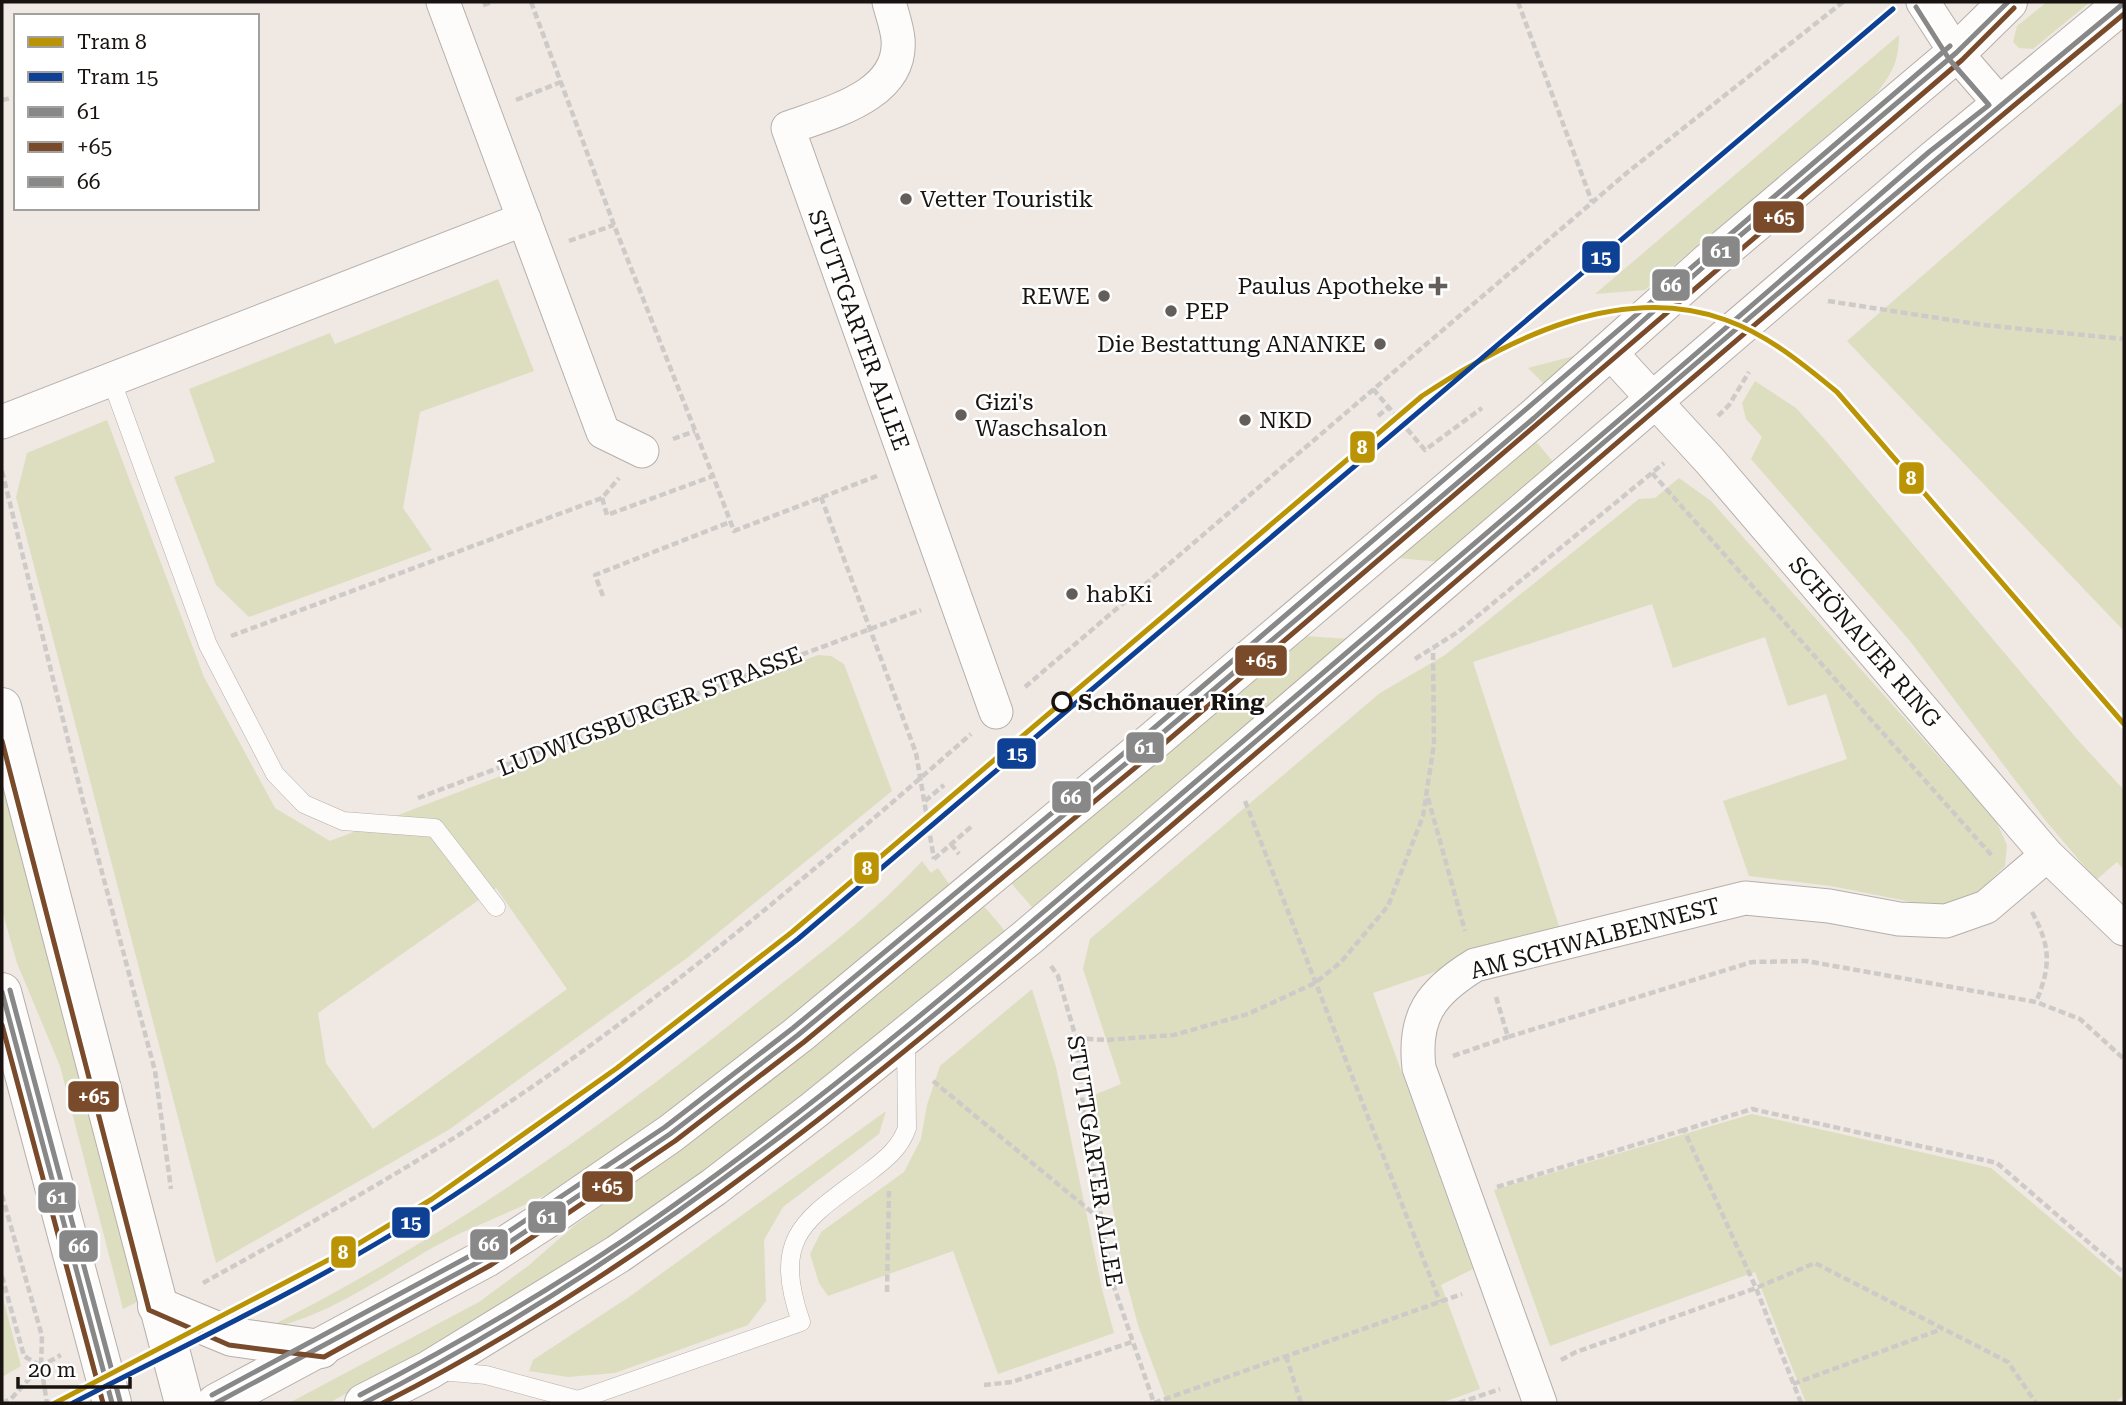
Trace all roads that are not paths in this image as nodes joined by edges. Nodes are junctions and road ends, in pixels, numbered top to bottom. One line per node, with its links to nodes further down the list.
1 (443, 2): 8 (street)
2 (889, 2): 15 (street, STUTTGARTER ALLEE)
3 (1923, 2): 6 (street)
4 (2008, 2): 6 (main road)
5 (2124, 3): 7 (main road)
6 (1956, 53): 7 (street); 9 (main road)
7 (2002, 106): 11 (main road)
8 (524, 219): 10 (street); 13 (street)
9 (1609, 351): 11 (street, SCHÖNAUER RING); 22 (main road)
10 (111, 379): 12 (street); 17 (lane)
11 (1656, 401): 16 (street, SCHÖNAUER RING); 20 (main road)
12 (2, 422)
13 (642, 451)
14 (2, 707): 21 (main road)
15 (996, 712)
16 (2047, 855): 18 (street, SCHÖNAUER RING); 24 (street, AM SCHWALBENNEST)
17 (496, 907)
18 (2124, 929)
19 (2, 992): 25 (main road)
20 (906, 1036): 23 (main road); 23 (lane)
21 (157, 1306): 22 (main road); 26 (main road)
22 (321, 1349): 27 (main road)
23 (429, 1370): 28 (main road)
24 (1535, 1391)
25 (112, 1403)
26 (184, 1403)
27 (216, 1403)
28 (364, 1403)

